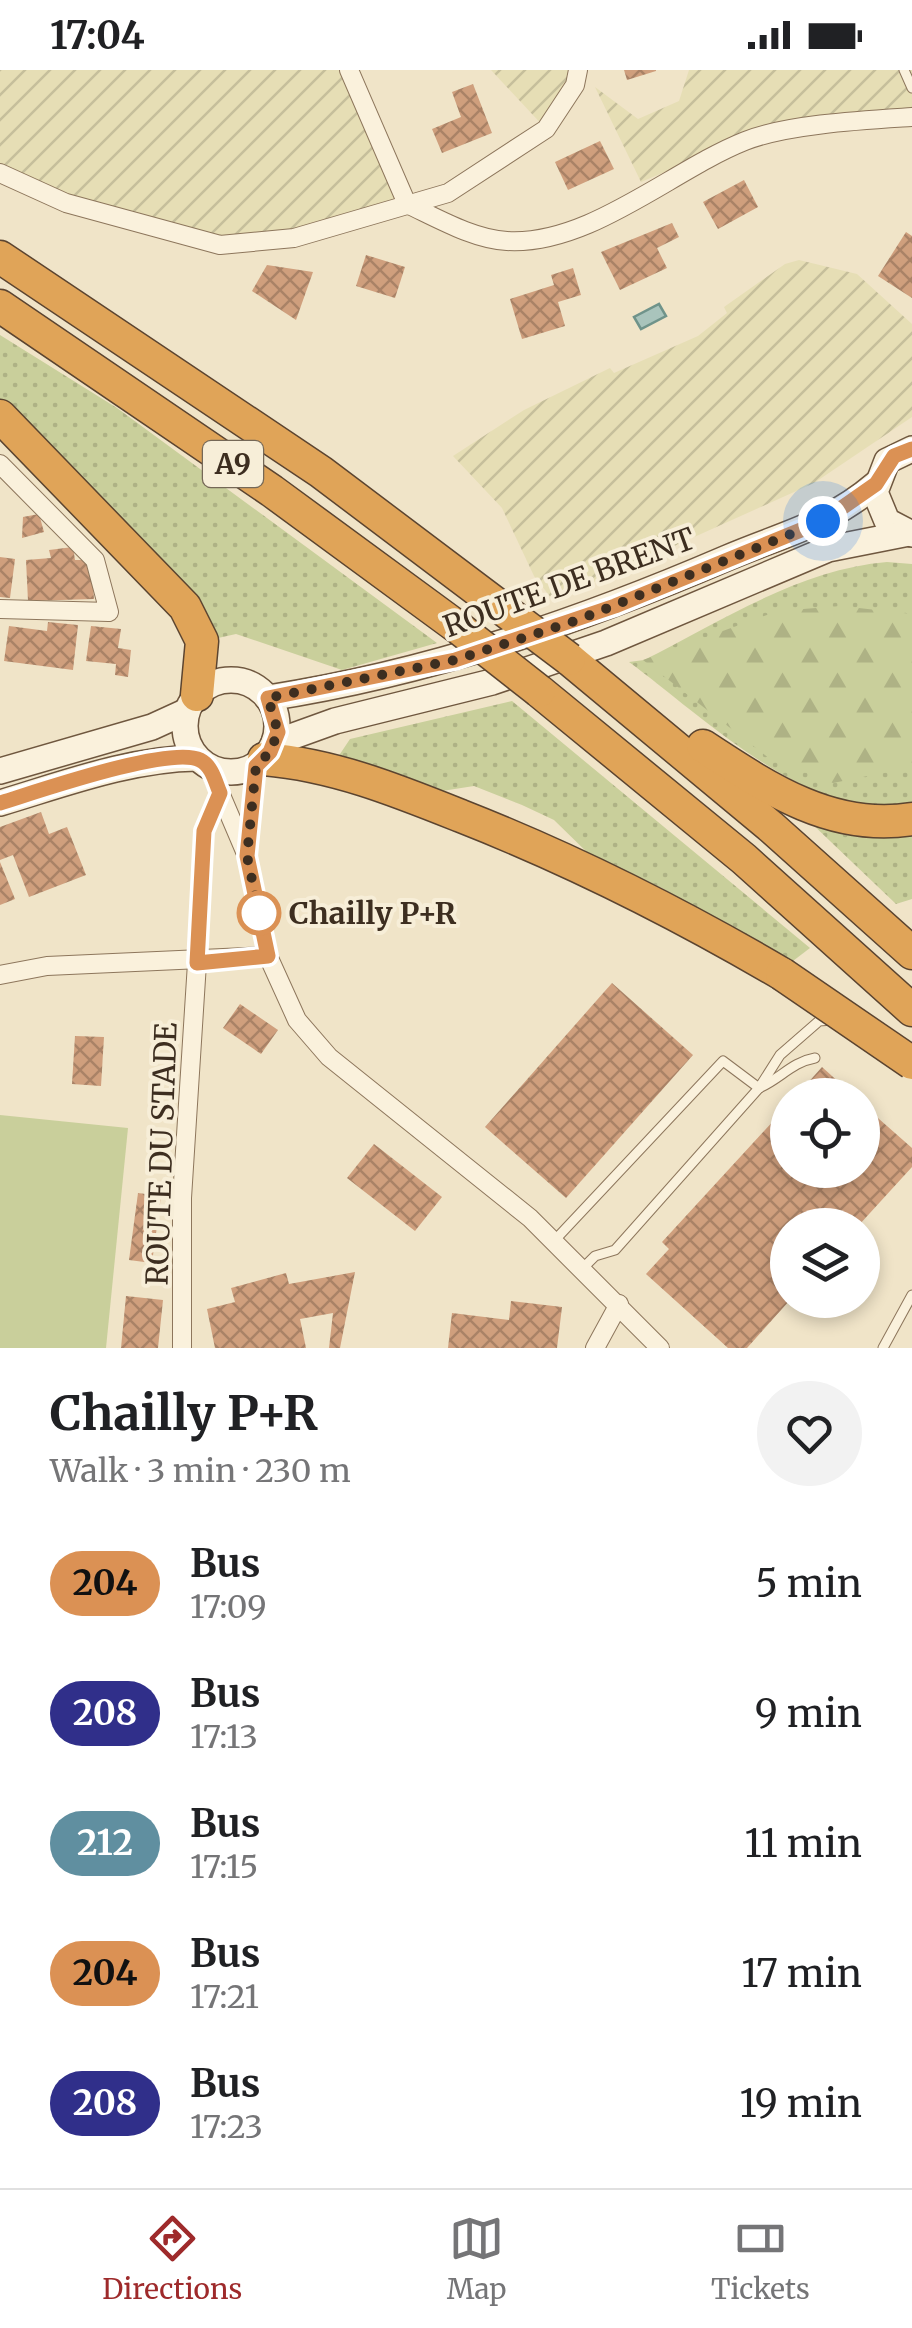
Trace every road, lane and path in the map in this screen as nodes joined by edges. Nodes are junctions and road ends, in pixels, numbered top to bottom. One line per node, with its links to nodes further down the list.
1 (350, 70): 7 (street)
2 (578, 70): 7 (street)
3 (904, 70): 4 (lane)
4 (912, 88)
5 (912, 118): 7 (street)
6 (0, 173): 7 (street)
7 (407, 204)
8 (0, 256): 16 (highway, A9, bridge)
9 (0, 306): 30 (highway, A9, bridge)
10 (0, 416): 18 (highway)
11 (912, 449): 13 (main road, ROUTE DE BRENT)
12 (0, 464): 15 (street)
13 (876, 484): 14 (main road); 17 (main road, ROUTE DE BRENT)
14 (910, 534): 19 (main road)
15 (0, 609)
16 (582, 668): 24 (highway); 26 (highway, A9)
17 (268, 698): 18 (main road); 19 (main road)
18 (192, 703): 20 (main road); 21 (main road)
19 (265, 756): 20 (main road); 25 (street); 33 (highway, bridge)
20 (203, 763): 22 (street); 23 (main road)
21 (0, 771)
22 (220, 793): 25 (street); 28 (lane)
23 (0, 803)
24 (912, 820)
25 (247, 856): 27 (street)
26 (912, 953)
27 (268, 956): 28 (street); 35 (street)
28 (197, 963): 29 (street); 39 (street, ROUTE DU STADE)
29 (0, 975)
30 (912, 1010)
31 (912, 1050): 34 (lane)
32 (815, 1058): 34 (lane)
33 (912, 1063)
34 (758, 1088): 35 (lane); 36 (lane)
35 (554, 1241): 36 (street)
36 (583, 1268): 38 (street)
37 (912, 1295): 42 (lane)
38 (619, 1304): 40 (street); 41 (street)
39 (186, 1343)
40 (594, 1348)
41 (660, 1348)
42 (883, 1348)

